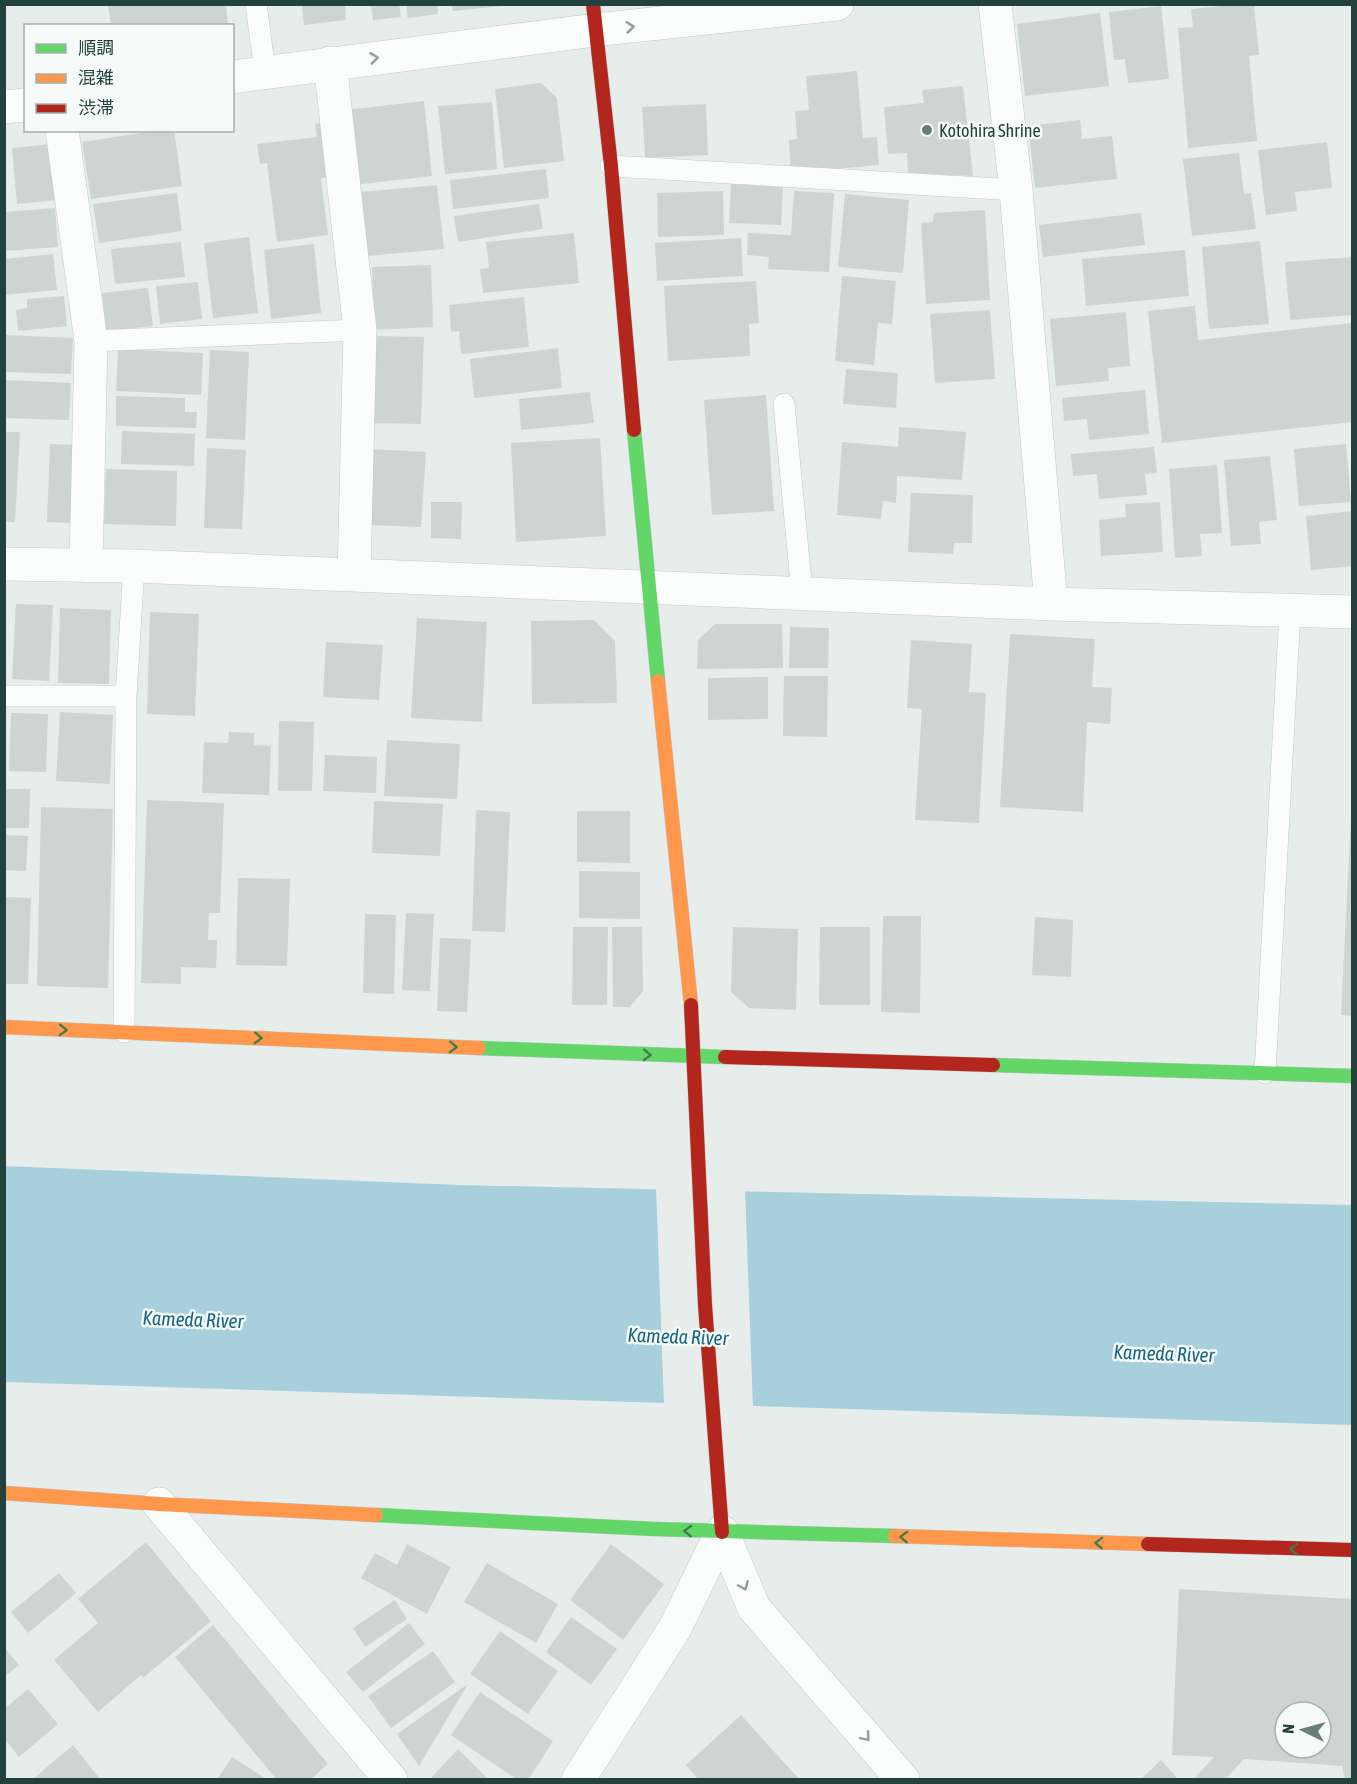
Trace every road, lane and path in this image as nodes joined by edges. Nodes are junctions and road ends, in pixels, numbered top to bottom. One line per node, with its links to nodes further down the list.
1 (256, 4): 6 (lane)
2 (837, 4): 4 (street, one-way to 2)
3 (995, 4): 12 (street)
4 (594, 17): 5 (street, one-way to 4); 11 (street)
5 (330, 63): 6 (street); 13 (street)
6 (265, 72): 7 (street)
7 (234, 76)
8 (24, 105): 9 (street)
9 (4, 107)
10 (62, 132): 14 (street)
11 (611, 166): 12 (lane); 20 (street)
12 (1016, 190): 22 (street)
13 (360, 330): 14 (lane); 19 (street)
14 (91, 341): 17 (street)
15 (784, 404): 21 (lane)
16 (4, 564): 17 (street)
17 (86, 566): 18 (street)
18 (134, 566): 19 (street); 26 (lane)
19 (354, 575): 20 (street)
20 (648, 588): 21 (street); 29 (street)
21 (802, 593): 22 (street)
22 (1051, 604): 23 (street)
23 (1290, 610): 24 (street); 30 (lane)
24 (1353, 612)
25 (4, 696): 26 (lane)
26 (126, 696): 28 (lane)
27 (4, 1027): 28 (street, one-way to 28)
28 (124, 1032): 29 (street, one-way to 29)
29 (695, 1056): 30 (street); 34 (street)
30 (1265, 1073): 31 (street)
31 (1353, 1076)
32 (4, 1493): 33 (street)
33 (159, 1504): 34 (street, one-way to 33); 36 (street)
34 (722, 1532): 35 (street, one-way to 34); 37 (street); 38 (street, one-way to 38)
35 (1353, 1551)
36 (391, 1779)
37 (578, 1779)
38 (903, 1779)

